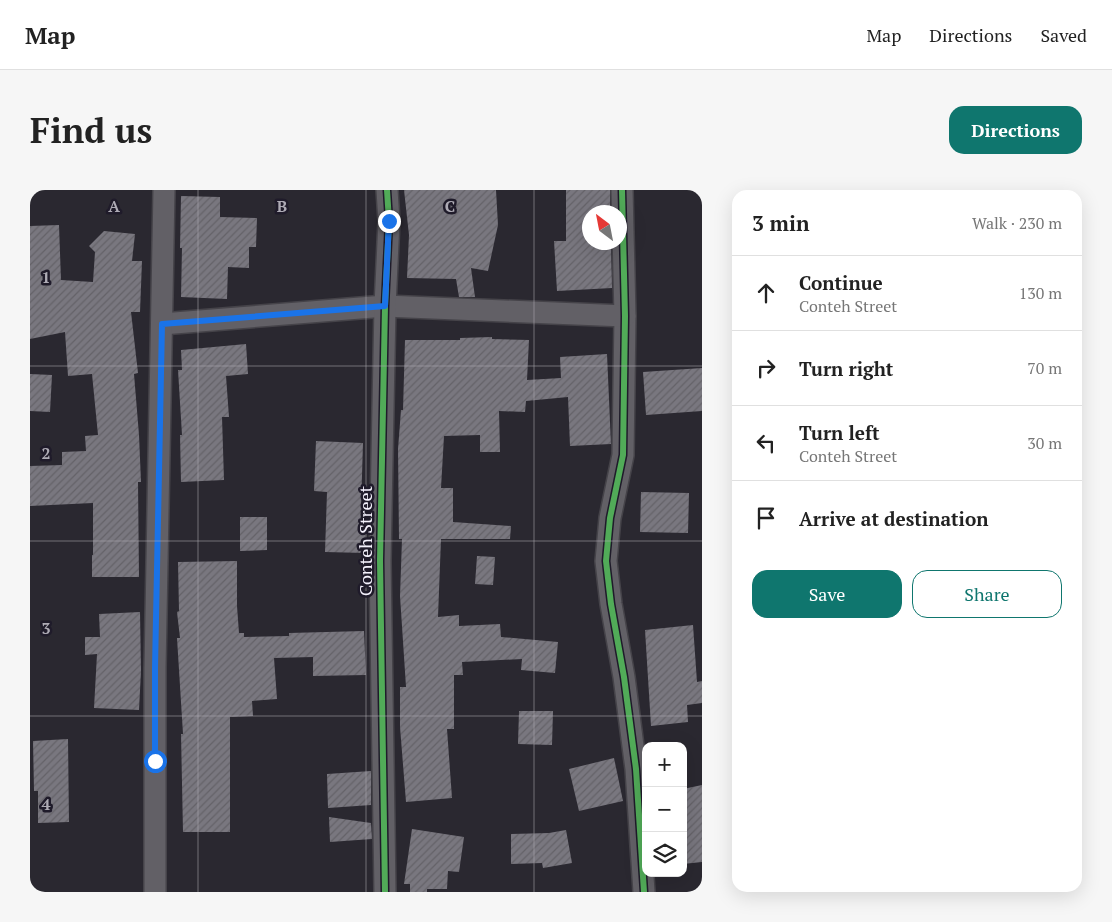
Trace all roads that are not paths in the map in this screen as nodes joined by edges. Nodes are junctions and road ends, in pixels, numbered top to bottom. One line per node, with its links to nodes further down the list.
1 (164, 190): 6 (street)
2 (387, 190): 4 (street, Conteh Street)
3 (622, 190): 5 (street)
4 (385, 306): 5 (street); 6 (street); 8 (street, Conteh Street)
5 (625, 316): 9 (street)
6 (162, 324): 7 (street)
7 (155, 892)
8 (385, 892)
9 (644, 892)

